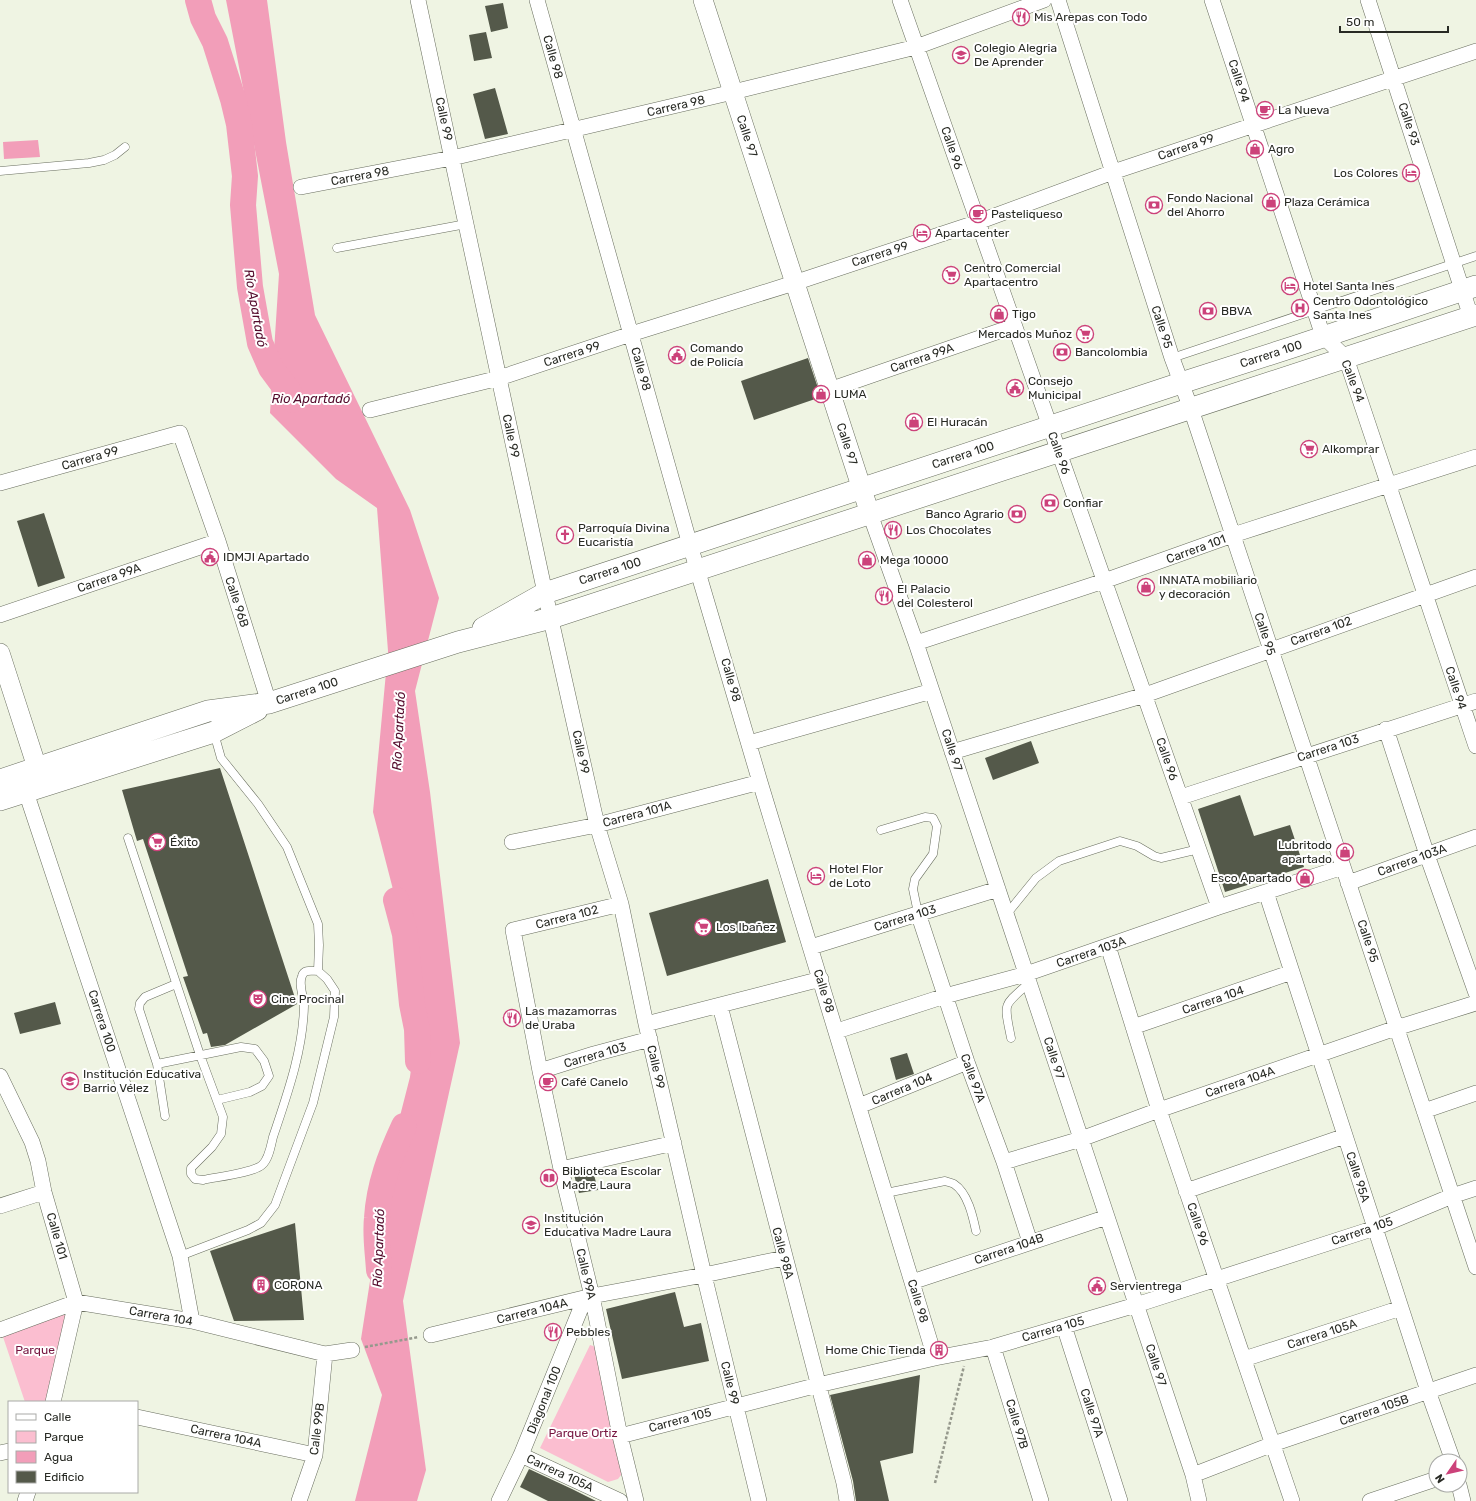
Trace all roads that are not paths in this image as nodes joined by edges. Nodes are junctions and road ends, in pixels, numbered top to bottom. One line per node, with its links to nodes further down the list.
1 (418, 0): 16 (street, Calle 99)
2 (536, 0): 14 (street, Calle 98)
3 (703, 0): 12 (street, Calle 97)
4 (900, 0): 9 (street, Calle 96)
5 (1044, 0): 9 (street, Carrera 98)
6 (1058, 0): 18 (street, Calle 95)
7 (1212, 0): 13 (street, Calle 94)
8 (1368, 0): 11 (street, Calle 93)
9 (916, 47): 12 (street, Carrera 98); 20 (street, Calle 96)
10 (1476, 51): 11 (street, Carrera 99)
11 (1394, 78): 13 (street, Carrera 99); 24 (street, Calle 93)
12 (733, 92): 14 (street, Carrera 98); 25 (street, Calle 97)
13 (1253, 125): 18 (street, Carrera 99); 27 (street, Calle 94)
14 (573, 130): 16 (street, Carrera 98); 30 (street, Calle 98)
15 (125, 147): 17 (lane)
16 (452, 158): 19 (street, Carrera 98); 21 (street, Calle 99)
17 (0, 171)
18 (1113, 172): 20 (street, Carrera 99); 32 (street, Calle 95)
19 (301, 187)
20 (978, 222): 25 (street, Carrera 99); 29 (street, Calle 96)
21 (466, 224): 22 (lane); 34 (street, Calle 99)
22 (337, 248)
23 (1476, 256): 24 (lane)
24 (1454, 263): 26 (street, Calle 93); 27 (lane)
25 (794, 283): 30 (street, Carrera 99); 36 (street, Calle 97)
26 (1469, 288): 28 (street, Calle 93); 31 (main road, Carrera 100)
27 (1314, 310): 31 (street, Calle 94); 32 (lane)
28 (1474, 316): 33 (main road, Carrera 100)
29 (1014, 326): 36 (street, Carrera 99A); 39 (street, Calle 96)
30 (631, 334): 34 (street, Carrera 99); 49 (street, Calle 98)
31 (1323, 336): 33 (street, Calle 94); 35 (main road, Carrera 100)
32 (1172, 358): 35 (street, Calle 95)
33 (1346, 358): 37 (main road, Carrera 100); 44 (street, Calle 94)
34 (499, 378): 38 (street, Carrera 99); 53 (street, Calle 99)
35 (1181, 383): 37 (street, Calle 95); 39 (main road, Carrera 100)
36 (829, 390): 45 (street, Calle 97)
37 (1191, 409): 41 (main road, Carrera 100); 47 (street, Calle 95)
38 (370, 410)
39 (1050, 426): 41 (street, Calle 96); 45 (main road, Carrera 100)
40 (180, 433): 43 (street, Carrera 99); 48 (street, Calle 96B)
41 (1059, 452): 46 (main road, Carrera 100); 52 (street, Calle 96)
42 (1476, 457): 44 (street, Carrera 101)
43 (0, 483)
44 (1389, 485): 47 (street, Carrera 101); 54 (street, Calle 94)
45 (861, 488): 46 (street, Calle 97); 49 (main road, Carrera 100)
46 (870, 514): 50 (main road, Carrera 100); 58 (street, Calle 97)
47 (1233, 535): 52 (street, Carrera 101); 59 (street, Calle 95)
48 (218, 541): 55 (street, Carrera 99A); 63 (street, Calle 96B)
49 (690, 545): 50 (street, Calle 98); 53 (main road, Carrera 100)
50 (698, 570): 56 (main road, Carrera 100); 67 (street, Calle 98)
51 (1476, 577): 54 (street, Carrera 102)
52 (1104, 581): 58 (street, Carrera 101); 62 (street, Calle 96)
53 (545, 593): 56 (street, Calle 99); 57 (main road, Carrera 100)
54 (1425, 594): 59 (street, Carrera 102); 64 (street, Calle 94)
55 (0, 615)
56 (551, 618): 57 (main road, Carrera 100); 75 (street, Calle 99)
57 (458, 642): 63 (main road, Carrera 100)
58 (916, 643): 61 (street, Calle 97)
59 (1270, 649): 62 (street, Carrera 102); 70 (street, Calle 95)
60 (0, 653): 71 (street)
61 (932, 691): 67 (street); 69 (street, Calle 97)
62 (1145, 695): 69 (street, Carrera 102); 73 (street, Calle 96)
63 (270, 703): 66 (main road, Carrera 100); 71 (main road, Carrera 100)
64 (1469, 703): 65 (street, Carrera 103); 68 (street, Calle 94)
65 (1386, 729): 70 (street, Carrera 103); 81 (street)
66 (214, 732): 71 (main road, Carrera 100); 93 (lane)
67 (749, 743): 72 (street, Calle 98)
68 (1476, 746)
69 (952, 752): 84 (street, Calle 97)
70 (1306, 756): 73 (street, Carrera 103); 82 (street, Calle 95)
71 (25, 780): 74 (main road, Carrera 100); 135 (street, Carrera 100)
72 (760, 782): 75 (street, Carrera 101A); 92 (street, Calle 98)
73 (1181, 797): 80 (street, Calle 96)
74 (0, 800)
75 (597, 825): 79 (street, Carrera 101A); 86 (street, Calle 99)
76 (881, 830): 88 (lane)
77 (1476, 837): 81 (street, Carrera 103A)
78 (128, 838): 97 (lane)
79 (512, 842)
80 (1199, 849): 87 (street, Calle 96); 89 (lane)
81 (1427, 855): 83 (street, Carrera 103A); 98 (street)
82 (1343, 867): 83 (street, Calle 95); 85 (street, Carrera 103A)
83 (1348, 883): 104 (street, Calle 95)
84 (998, 889): 88 (street, Carrera 103); 89 (street, Calle 97)
85 (1266, 892): 87 (street, Carrera 103A); 94 (street, Calle 95A)
86 (621, 904): 90 (street, Carrera 102); 102 (street, Calle 99)
87 (1219, 907): 91 (street, Carrera 103A)
88 (918, 913): 92 (street, Carrera 103); 99 (street, Calle 97A)
89 (1006, 915): 95 (street, Calle 97)
90 (513, 930): 112 (street, Calle 99A)
91 (1108, 946): 95 (street, Carrera 103A); 103 (street, Calle 96)
92 (811, 947): 96 (street, Calle 98)
93 (318, 971): 115 (lane); 135 (lane)
94 (1292, 972): 103 (street, Carrera 104); 109 (street, Calle 95A)
95 (1028, 978): 99 (street, Carrera 103A); 106 (lane); 121 (street, Calle 97)
96 (821, 979): 101 (street); 105 (street, Calle 98)
97 (176, 984): 108 (lane); 111 (lane)
98 (1476, 993)
99 (944, 996): 105 (street, Carrera 103A); 110 (street, Calle 97A)
100 (1476, 1003): 104 (street, Carrera 104A)
101 (720, 1006): 102 (street); 136 (street, Calle 98A)
102 (646, 1024): 107 (street, Calle 99)
103 (1133, 1027): 117 (street, Calle 96)
104 (1396, 1028): 109 (street, Carrera 104A); 118 (street, Calle 95)
105 (837, 1032): 116 (street, Calle 98)
106 (1011, 1038)
107 (650, 1040): 112 (street, Carrera 103); 122 (street, Calle 99)
108 (200, 1055): 111 (lane); 115 (lane); 115 (lane)
109 (1319, 1055): 117 (street, Carrera 104A); 120 (street, Calle 95A)
110 (967, 1062): 116 (street, Carrera 104); 123 (street, Calle 97A)
111 (157, 1064): 119 (lane)
112 (540, 1070): 124 (street, Calle 99A)
113 (0, 1076): 127 (street, Calle 101)
114 (1476, 1094): 118 (street)
115 (217, 1100)
116 (859, 1106): 128 (street, Calle 98)
117 (1159, 1110): 121 (street, Carrera 104A); 126 (street, Calle 96)
118 (1424, 1111): 129 (street, Calle 95)
119 (165, 1116)
120 (1345, 1136): 126 (street); 132 (street, Calle 95A)
121 (1081, 1139): 123 (street, Carrera 104A); 131 (street, Calle 97)
122 (674, 1143): 124 (street); 138 (street, Calle 99)
123 (1004, 1162): 134 (street, Calle 97A)
124 (561, 1169): 141 (street, Calle 99A)
125 (1476, 1188): 129 (street, Carrera 105)
126 (1186, 1191): 139 (street, Calle 96)
127 (44, 1192): 130 (street); 142 (street, Calle 101)
128 (886, 1193): 133 (lane); 140 (street, Calle 98)
129 (1452, 1196): 132 (street, Carrera 105); 137 (street, Calle 95)
130 (0, 1206)
131 (1107, 1217): 134 (street, Carrera 104B); 143 (street, Calle 97)
132 (1375, 1228): 139 (street, Carrera 105); 144 (street, Calle 95A)
133 (976, 1231)
134 (1030, 1242): 140 (street, Carrera 104B)
135 (180, 1256): 145 (street, Carrera 100)
136 (784, 1258): 138 (street, Carrera 104A); 155 (street, Calle 98A)
137 (1476, 1266)
138 (704, 1275): 141 (street, Carrera 104A); 158 (street, Calle 99)
139 (1216, 1279): 143 (street, Carrera 105); 153 (street, Calle 96)
140 (912, 1282): 152 (street, Calle 98)
141 (588, 1297): 148 (street, Carrera 104A); 160 (street, Calle 99A); 164 (street, Diagonal 100)
142 (76, 1302): 145 (street, Carrera 104); 147 (street); 157 (street, Calle 101)
143 (1136, 1306): 146 (street, Carrera 105); 165 (street, Calle 97)
144 (1401, 1308): 153 (street, Carrera 105A); 156 (street, Calle 95A)
145 (192, 1322): 151 (street, Carrera 104)
146 (1064, 1326): 149 (street, Carrera 105); 175 (street, Calle 97A)
147 (0, 1330)
148 (425, 1336)
149 (993, 1348): 152 (street, Carrera 105); 174 (street, Calle 97B)
150 (352, 1350): 151 (street)
151 (325, 1354): 163 (street, Calle 99B)
152 (935, 1358): 155 (street, Carrera 105)
153 (1244, 1359): 161 (street, Calle 96)
154 (1476, 1375): 156 (street, Carrera 105B)
155 (818, 1385): 158 (street, Carrera 105); 173 (street, Calle 98A)
156 (1428, 1392): 161 (street, Carrera 105B); 162 (street, Calle 95A)
157 (58, 1401)
158 (735, 1405): 160 (street, Carrera 105); 172 (street, Calle 99)
159 (138, 1417): 163 (street, Carrera 104A)
160 (620, 1436): 166 (street, Calle 99A)
161 (1273, 1444): 165 (street, Carrera 105B); 177 (street, Calle 96)
162 (1450, 1453)
163 (315, 1455): 168 (street, Calle 99B)
164 (521, 1455): 169 (street, Diagonal 100); 170 (street, Carrera 105A)
165 (1193, 1475): 176 (street, Calle 97)
166 (630, 1480): 170 (street); 171 (street, Calle 99A)
167 (1428, 1482): 178 (street)
168 (299, 1501)
169 (499, 1501)
170 (621, 1501)
171 (636, 1501)
172 (759, 1501)
173 (847, 1501)
174 (1041, 1501)
175 (1120, 1501)
176 (1199, 1501)
177 (1292, 1501)
178 (1370, 1501)

